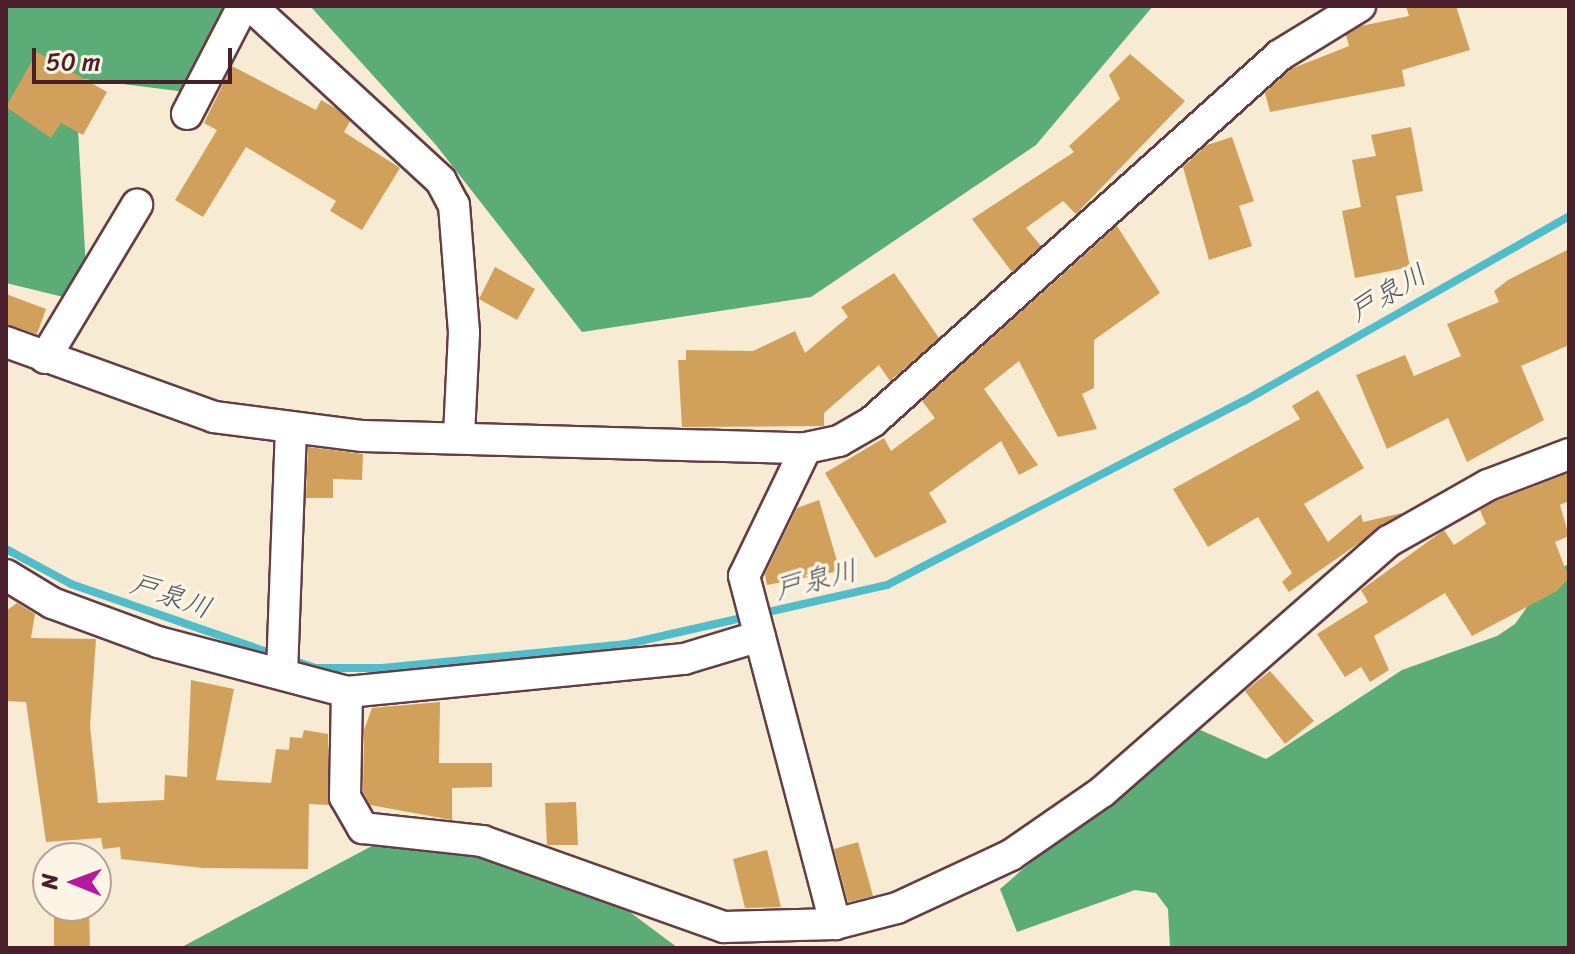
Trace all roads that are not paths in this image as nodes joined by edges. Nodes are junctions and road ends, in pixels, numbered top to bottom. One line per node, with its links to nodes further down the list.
1 (243, 6): 4 (street)
2 (251, 6): 9 (street)
3 (1360, 6): 10 (street)
4 (187, 114)
5 (137, 205): 7 (street)
6 (6, 342): 7 (street)
7 (45, 358): 8 (street)
8 (291, 427): 9 (street); 14 (street)
9 (459, 434): 10 (street)
10 (806, 448): 13 (street)
11 (1569, 454): 16 (street)
12 (6, 575): 14 (street)
13 (755, 622): 15 (street); 16 (street)
14 (282, 673): 15 (street)
15 (347, 692): 16 (street)
16 (835, 924)

